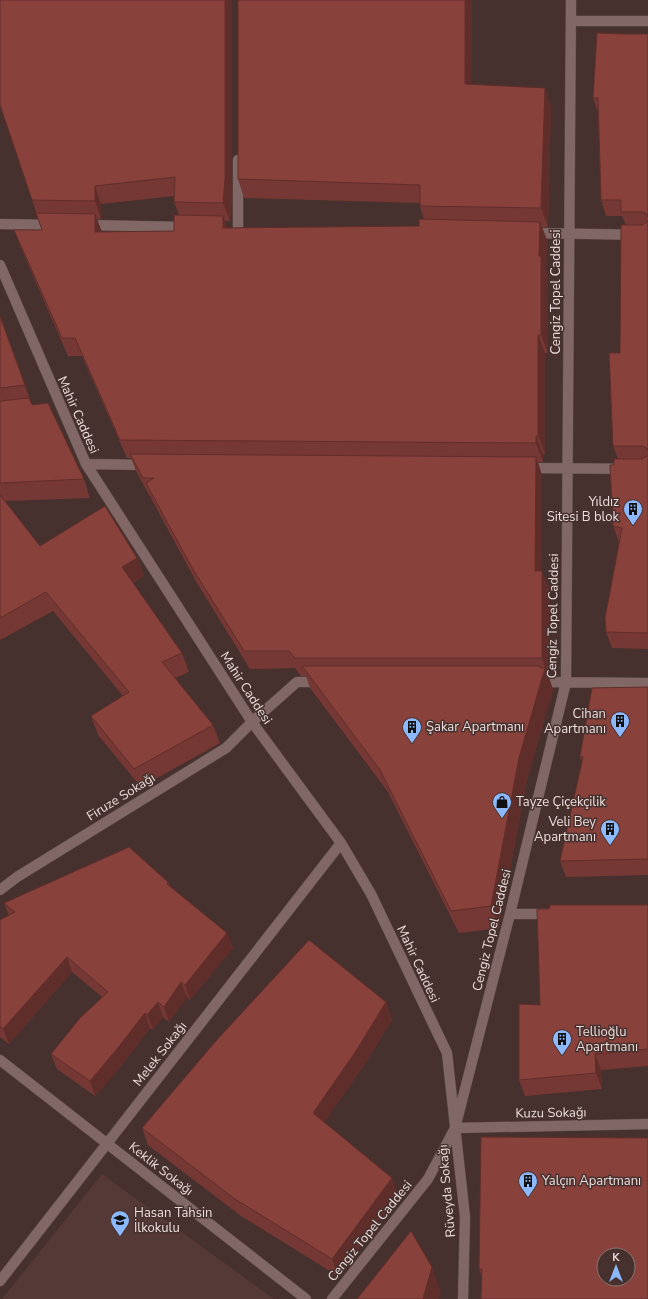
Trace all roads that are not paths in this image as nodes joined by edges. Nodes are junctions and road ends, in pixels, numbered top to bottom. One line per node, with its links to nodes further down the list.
1 (571, 0): 2 (street, Cengiz Topel Caddesi)
2 (571, 21): 3 (street); 11 (street, Cengiz Topel Caddesi)
3 (648, 21)
4 (238, 151): 9 (street)
5 (0, 224): 6 (street)
6 (63, 225)
7 (79, 225): 8 (street)
8 (198, 227)
9 (248, 228)
10 (522, 233): 11 (street)
11 (570, 234): 12 (street); 17 (street, Cengiz Topel Caddesi)
12 (648, 235)
13 (0, 265): 14 (street, Mahir Caddesi)
14 (86, 464): 15 (street); 23 (street, Mahir Caddesi)
15 (157, 465)
16 (520, 468): 17 (street)
17 (568, 468): 18 (street); 21 (street, Cengiz Topel Caddesi)
18 (648, 469)
19 (328, 682): 23 (street, Firuze Sokağı)
20 (527, 682): 21 (street)
21 (566, 682): 22 (street); 26 (street, Cengiz Topel Caddesi)
22 (648, 683)
23 (252, 722): 24 (street, Mahir Caddesi); 25 (street, Firuze Sokağı)
24 (341, 843): 30 (street, Mahir Caddesi); 31 (street, Melek Sokağı)
25 (1, 888)
26 (510, 914): 27 (street); 30 (street, Cengiz Topel Caddesi)
27 (564, 914)
28 (0, 1060): 31 (street, Keklik Sokağı)
29 (648, 1124): 30 (street, Kuzu Sokağı)
30 (455, 1128): 34 (street, Cengiz Topel Caddesi); 35 (street, Rüveyda Sokağı)
31 (108, 1143): 32 (street, Melek Sokağı); 33 (street, Keklik Sokağı)
32 (0, 1281)
33 (306, 1299)
34 (332, 1299)
35 (463, 1299)

